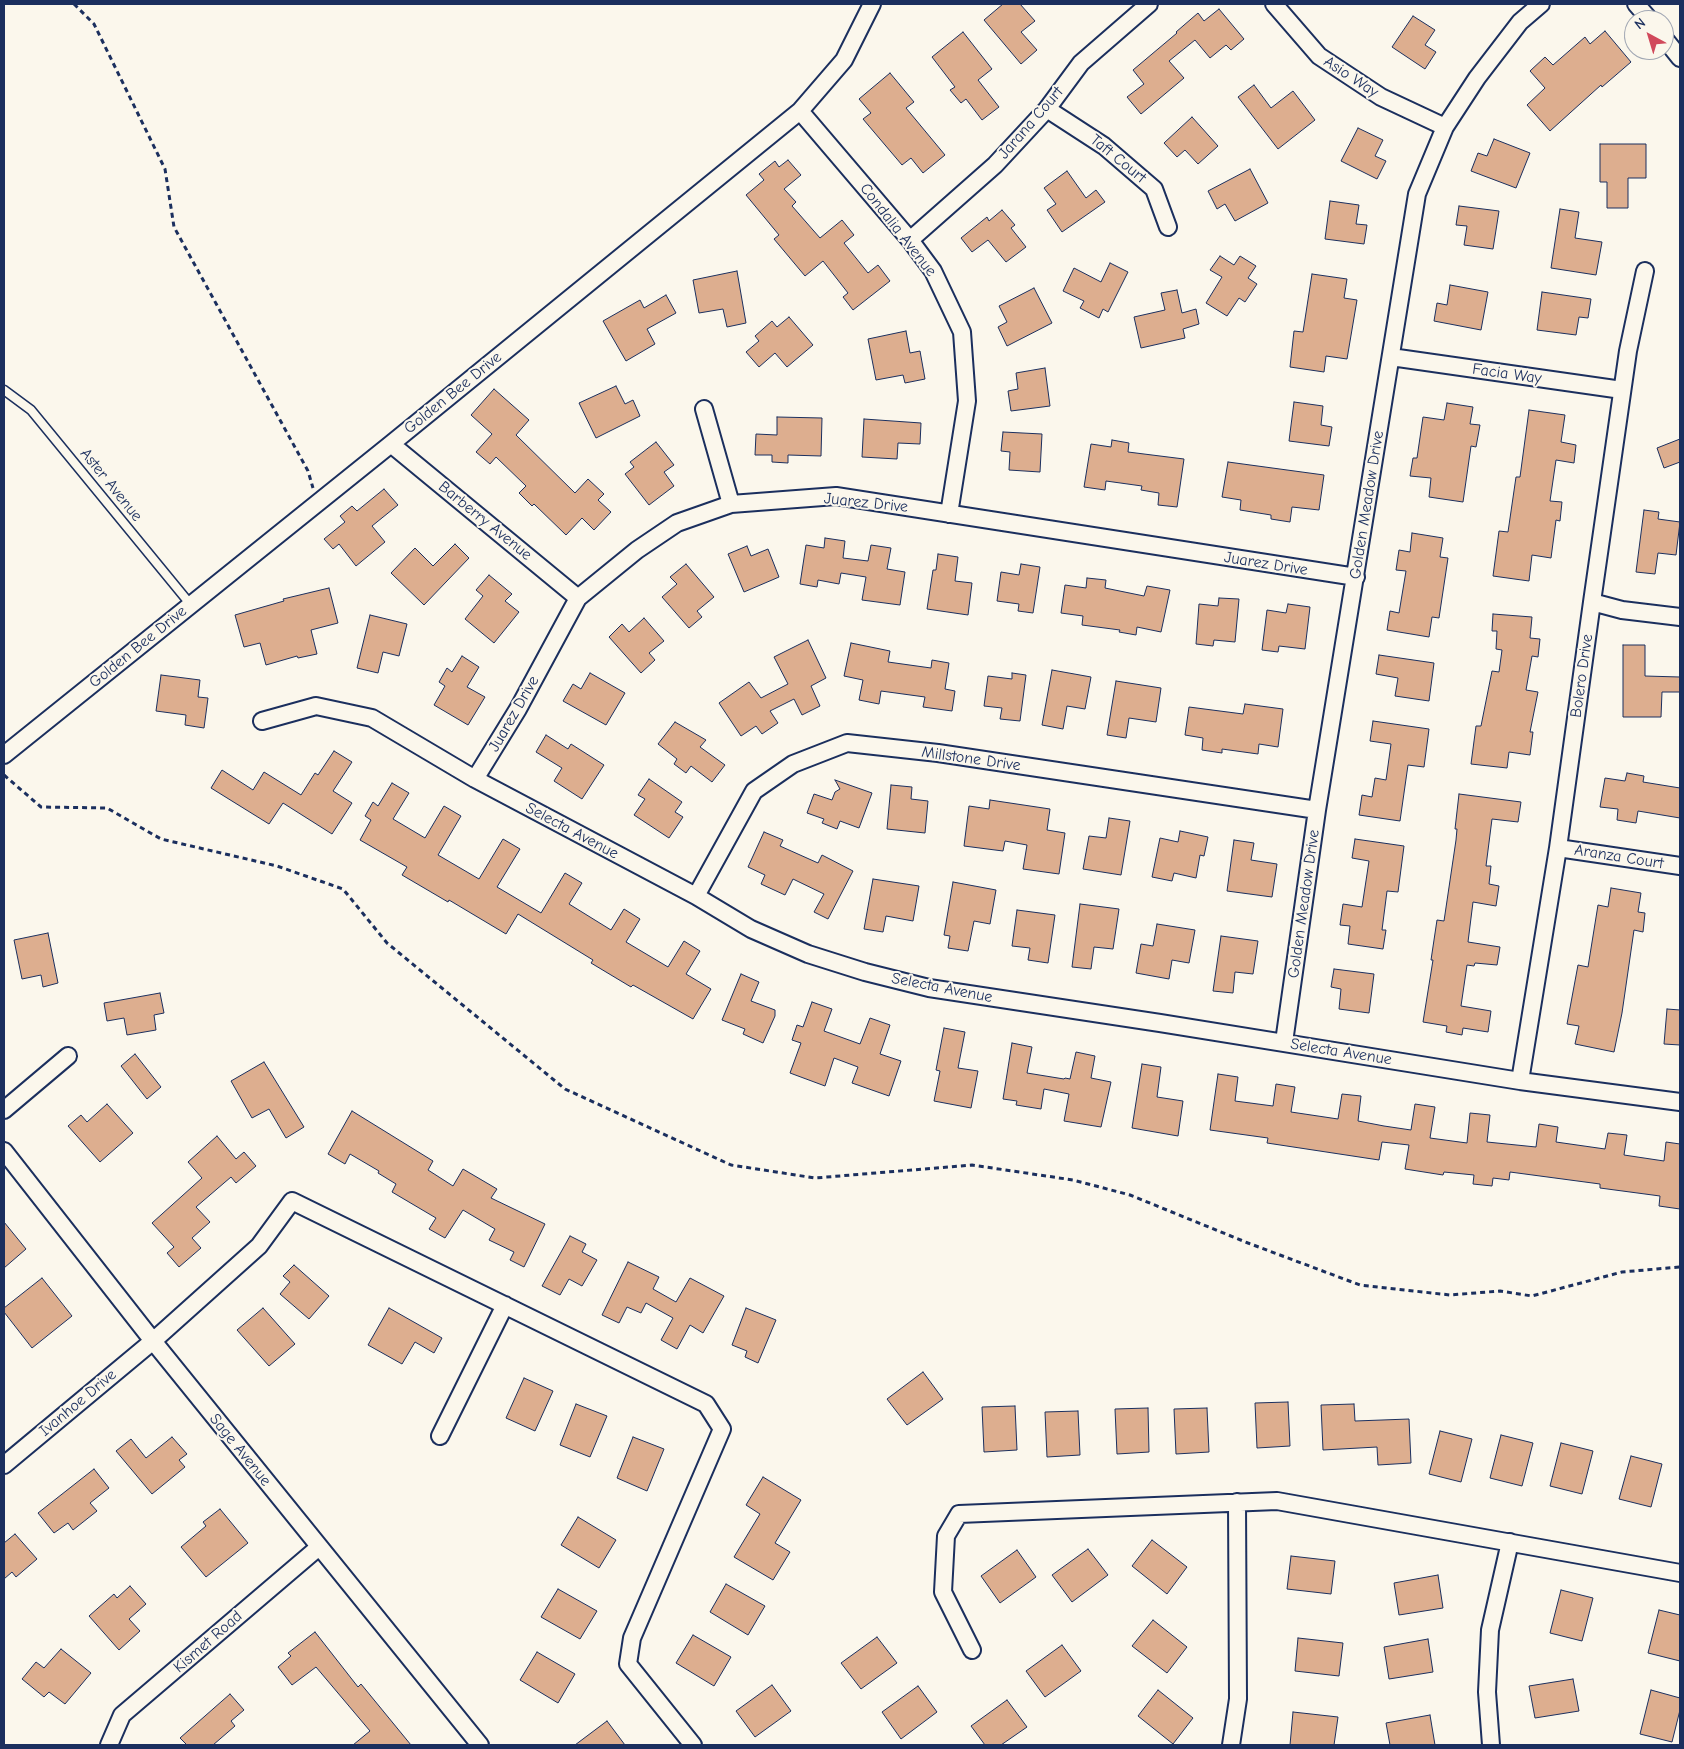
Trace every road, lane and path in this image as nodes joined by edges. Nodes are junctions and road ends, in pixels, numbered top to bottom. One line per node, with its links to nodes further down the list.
1 (74, 4): 17 (path)
2 (872, 4): 7 (street, Golden Bee Drive)
3 (1149, 4): 6 (street, Jarana Court)
4 (1274, 4): 8 (street, Asio Way)
5 (1541, 4): 8 (street, Golden Meadow Drive)
6 (1047, 109): 9 (street, Taft Court); 10 (street, Jarana Court)
7 (800, 111): 10 (street, Condalia Avenue); 16 (street, Golden Bee Drive)
8 (1445, 127): 12 (street, Golden Meadow Drive)
9 (1168, 227)
10 (910, 240): 19 (street, Condalia Avenue)
11 (1645, 271): 14 (street, Bolero Drive)
12 (1391, 357): 14 (street, Facia Way); 20 (street, Golden Meadow Drive)
13 (4, 390): 23 (lane, Aster Avenue)
14 (1622, 390): 22 (street, Bolero Drive)
15 (704, 409): 18 (street)
16 (391, 444): 17 (street, Golden Bee Drive); 21 (street, Barberry Avenue)
17 (317, 503): 23 (street, Golden Bee Drive)
18 (731, 504): 19 (street, Juarez Drive); 21 (street, Juarez Drive)
19 (949, 514): 20 (street, Juarez Drive)
20 (1356, 577): 29 (street, Golden Meadow Drive)
21 (578, 598): 28 (street, Juarez Drive)
22 (1592, 602): 24 (street); 30 (street, Bolero Drive)
23 (191, 605): 26 (street, Golden Bee Drive)
24 (1680, 617)
25 (262, 721): 28 (street, Selecta Avenue)
26 (4, 755)
27 (4, 775): 39 (path)
28 (475, 778): 32 (street, Selecta Avenue)
29 (1317, 810): 32 (street, Millstone Drive); 33 (street, Golden Meadow Drive)
30 (1558, 848): 31 (street, Aranza Court); 35 (street, Bolero Drive)
31 (1680, 866)
32 (696, 896): 33 (street, Selecta Avenue)
33 (1284, 1042): 35 (street, Selecta Avenue)
34 (68, 1056): 37 (street)
35 (1520, 1081): 36 (street, Selecta Avenue)
36 (1680, 1102)
37 (4, 1110)
38 (4, 1152): 41 (street, Sage Avenue)
39 (1680, 1267)
40 (505, 1305): 41 (street, Ivanhoe Drive); 42 (street); 51 (street)
41 (153, 1341): 43 (street, Ivanhoe Drive); 46 (street, Sage Avenue)
42 (440, 1436)
43 (4, 1465)
44 (1237, 1502): 45 (street); 48 (street); 52 (street)
45 (1510, 1542): 47 (street); 53 (street)
46 (319, 1547): 49 (street, Kismet Road); 50 (street, Sage Avenue)
47 (1680, 1573)
48 (972, 1650)
49 (109, 1745)
50 (480, 1745)
51 (693, 1745)
52 (1231, 1745)
53 (1491, 1745)

